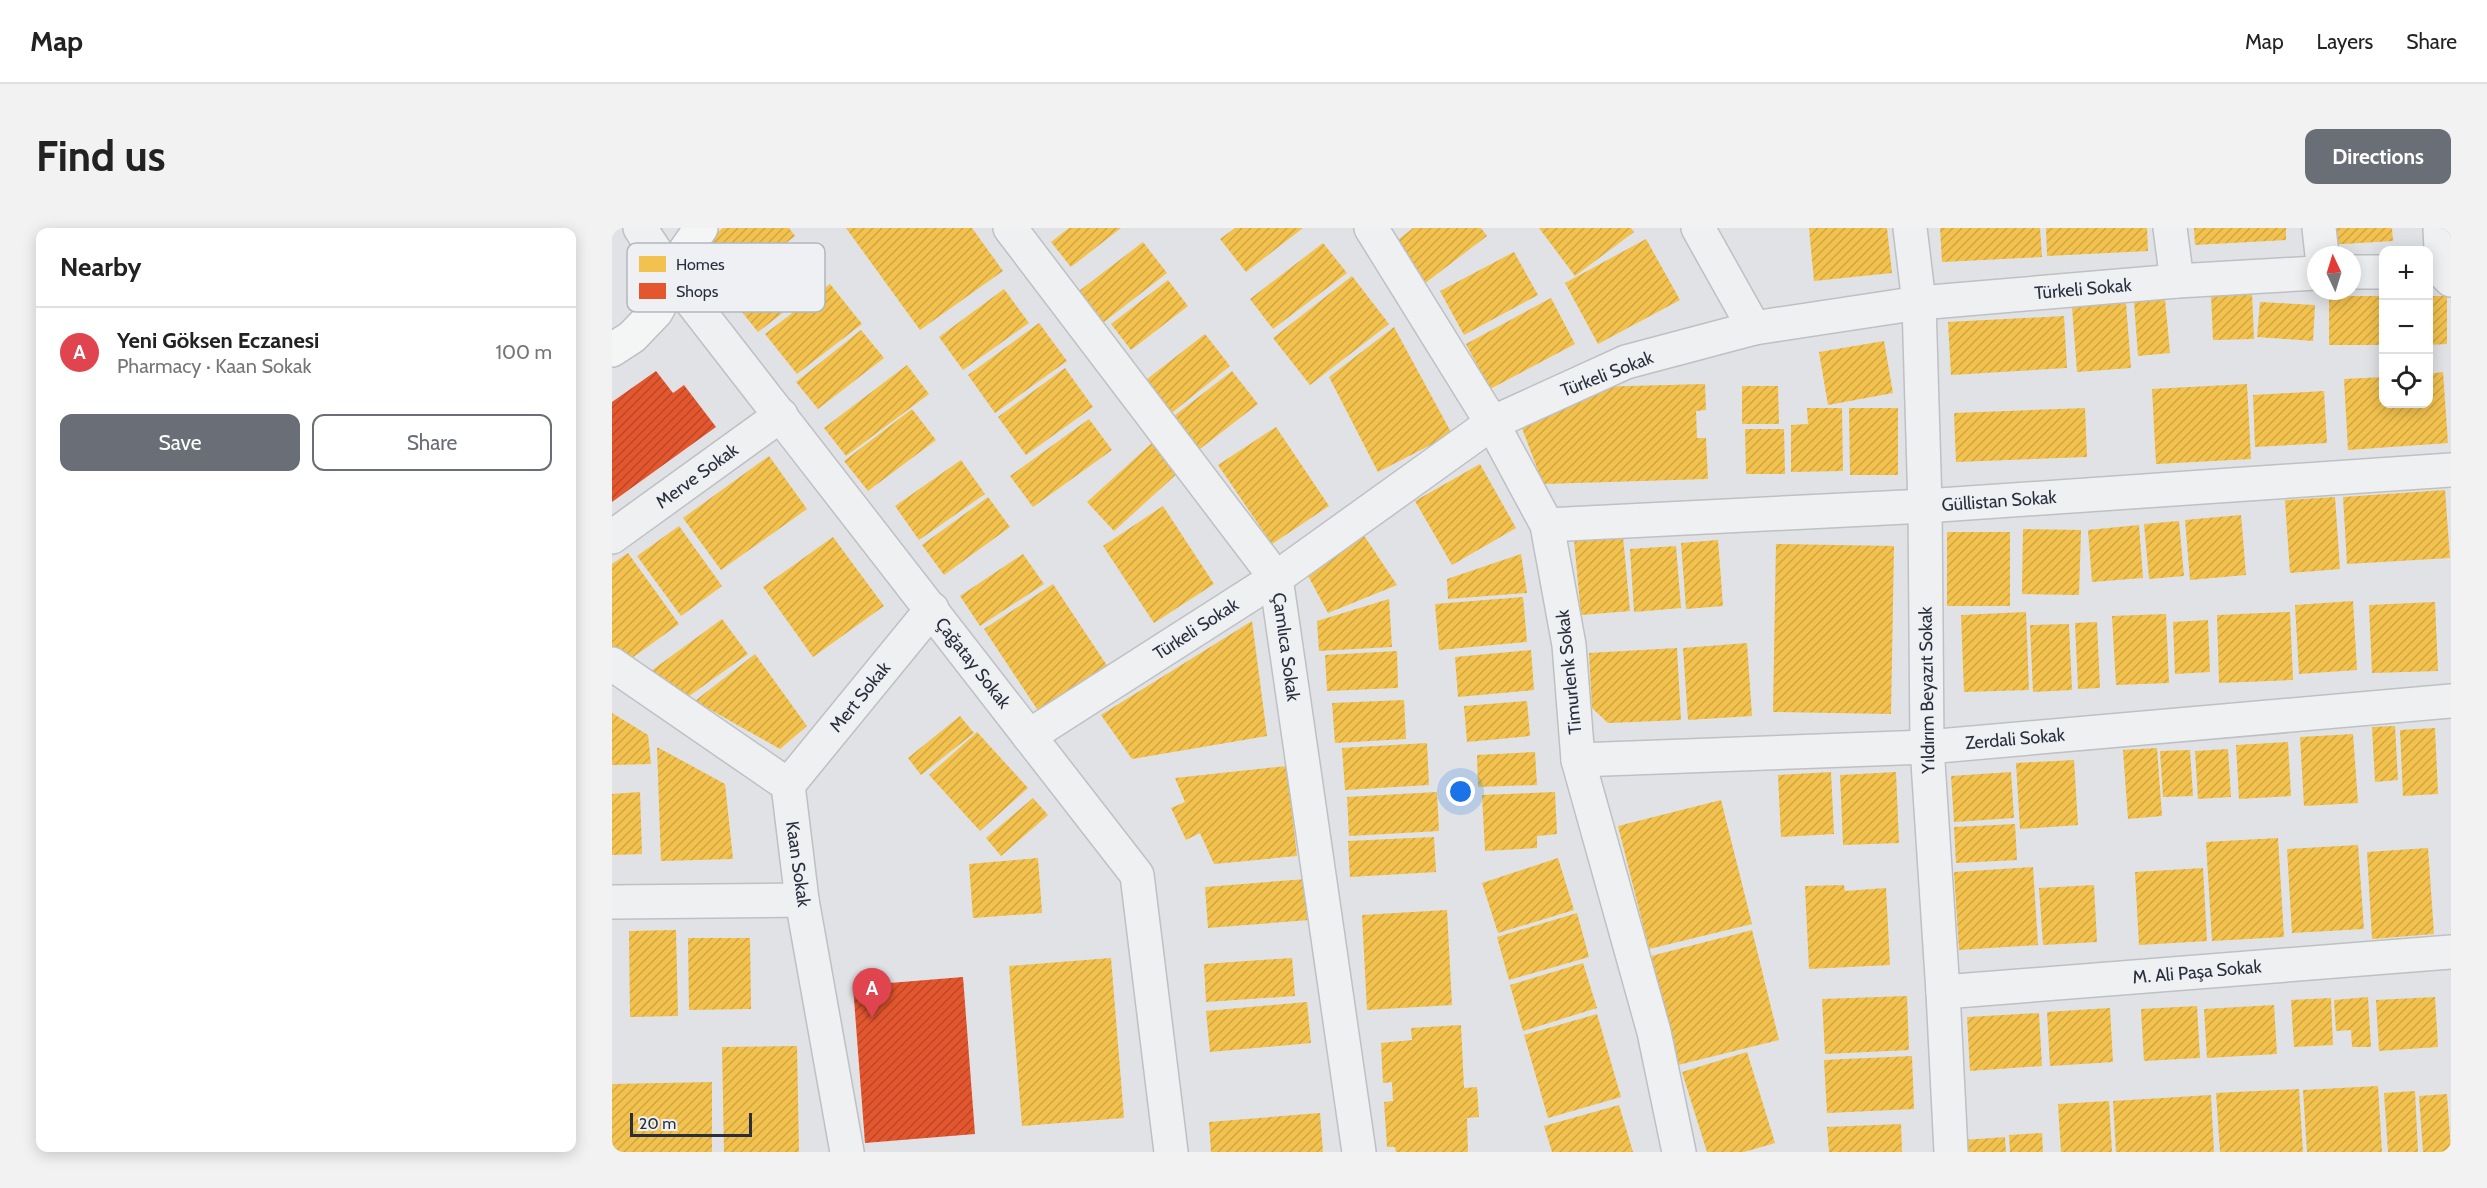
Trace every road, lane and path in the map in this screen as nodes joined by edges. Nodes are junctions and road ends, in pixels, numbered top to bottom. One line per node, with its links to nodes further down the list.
1 (640, 228): 10 (street, Çağatay Sokak)
2 (701, 228): 11 (main road)
3 (1010, 228): 29 (street, Çamlıca Sokak)
4 (1371, 228): 24 (street, Timurlenk Sokak)
5 (1698, 228): 21 (street)
6 (1910, 228): 18 (street, Yıldırım Beyazıt Sokak)
7 (2170, 228): 17 (street)
8 (2319, 228): 12 (street)
9 (2440, 228): 16 (street)
10 (650, 243)
11 (690, 243)
12 (2321, 246)
13 (2361, 272): 14 (street)
14 (2379, 272)
15 (2307, 274): 17 (street, Türkeli Sokak)
16 (2441, 274)
17 (2177, 281): 18 (street, Türkeli Sokak)
18 (1919, 303): 21 (street, Türkeli Sokak); 26 (street, Yıldırım Beyazıt Sokak)
19 (656, 312): 22 (main road)
20 (700, 312): 23 (street, Çağatay Sokak)
21 (1754, 328): 24 (street, Türkeli Sokak)
22 (612, 350)
23 (781, 415): 28 (street, Merve Sokak); 30 (street, Çağatay Sokak)
24 (1492, 423): 27 (street, Timurlenk Sokak); 29 (street, Türkeli Sokak)
25 (2451, 470): 26 (street, Güllistan Sokak)
26 (1925, 506): 27 (street, Güllistan Sokak); 34 (street, Yıldırım Beyazıt Sokak)
27 (1547, 525): 35 (street, Timurlenk Sokak)
28 (612, 537)
29 (1276, 578): 33 (street, Türkeli Sokak); 43 (street, Çamlıca Sokak)
30 (932, 609): 33 (street, Çağatay Sokak); 36 (street, Mert Sokak)
31 (612, 664): 36 (street)
32 (2451, 701): 34 (street, Zerdali Sokak)
33 (1029, 736): 42 (street, Çağatay Sokak)
34 (1926, 747): 35 (street, Zerdali Sokak); 40 (street, Yıldırım Beyazıt Sokak)
35 (1578, 760): 44 (street, Timurlenk Sokak)
36 (788, 785): 37 (street, Kaan Sokak)
37 (802, 900): 38 (street); 41 (street, Kaan Sokak)
38 (612, 902)
39 (2451, 952): 40 (street, M. Ali Paşa Sokak)
40 (1943, 992): 45 (street, Yıldırım Beyazıt Sokak)
41 (847, 1152)
42 (1171, 1152)
43 (1359, 1152)
44 (1678, 1152)
45 (1951, 1152)

